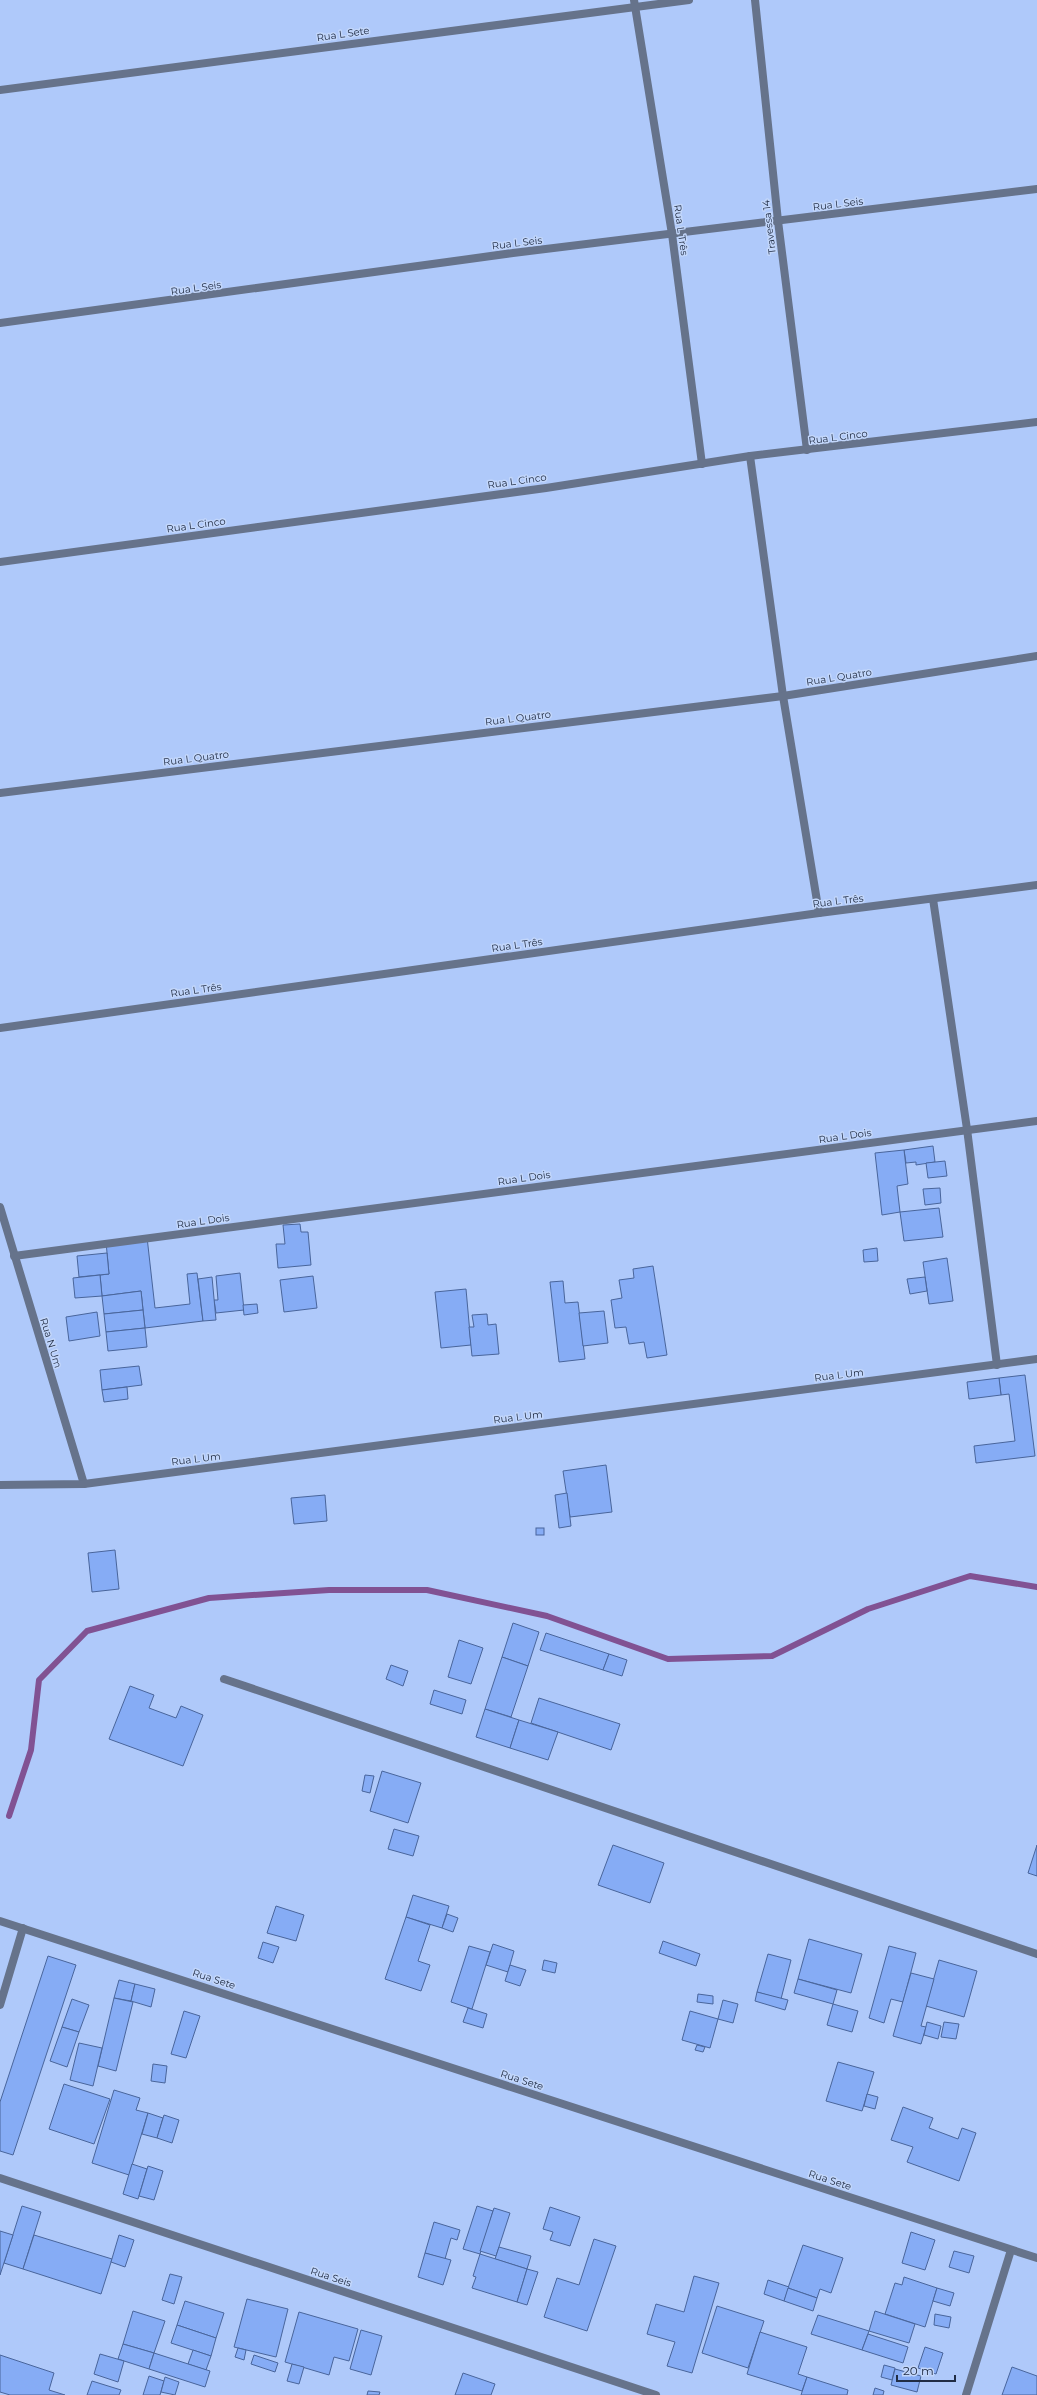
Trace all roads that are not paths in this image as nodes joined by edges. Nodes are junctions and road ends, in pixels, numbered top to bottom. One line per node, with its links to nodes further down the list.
1 (689, 0): 3 (street, Rua L Sete)
2 (755, 0): 6 (street, Travessa 14)
3 (634, 3): 4 (street, Rua L Sete); 7 (street, Rua L Três)
4 (0, 90)
5 (1037, 189): 6 (street, Rua L Seis)
6 (778, 221): 7 (street, Rua L Seis); 10 (street, Travessa 14)
7 (672, 234): 8 (street, Rua L Seis); 12 (street, Rua L Três)
8 (0, 323)
9 (1037, 422): 10 (street, Rua L Cinco)
10 (807, 450): 11 (street, Rua L Cinco)
11 (750, 456): 12 (street, Rua L Cinco); 15 (street)
12 (702, 464): 13 (street, Rua L Cinco)
13 (0, 562)
14 (1037, 656): 15 (street, Rua L Quatro)
15 (783, 696): 16 (street, Rua L Quatro); 19 (street)
16 (0, 793)
17 (1037, 885): 18 (street, Rua L Três)
18 (934, 899): 19 (street, Rua L Três); 22 (street)
19 (818, 913): 20 (street, Rua L Três)
20 (0, 1028)
21 (1037, 1121): 22 (street, Rua L Dois)
22 (967, 1129): 24 (street, Rua L Dois); 26 (street)
23 (0, 1207): 24 (street, Rua N Um)
24 (14, 1256): 27 (street, Rua N Um)
25 (1037, 1359): 26 (street, Rua L Um)
26 (997, 1365): 27 (street, Rua L Um)
27 (84, 1484): 28 (street, Rua L Um)
28 (0, 1485)
29 (224, 1679): 32 (street)
30 (0, 1921): 31 (street, Rua Sete)
31 (23, 1928): 33 (street); 35 (street, Rua Sete)
32 (1037, 1954)
33 (0, 2005)
34 (0, 2178): 37 (street, Rua Seis)
35 (1011, 2250): 36 (street, Rua Sete); 38 (street)
36 (1037, 2258)
37 (656, 2395)
38 (966, 2395)

